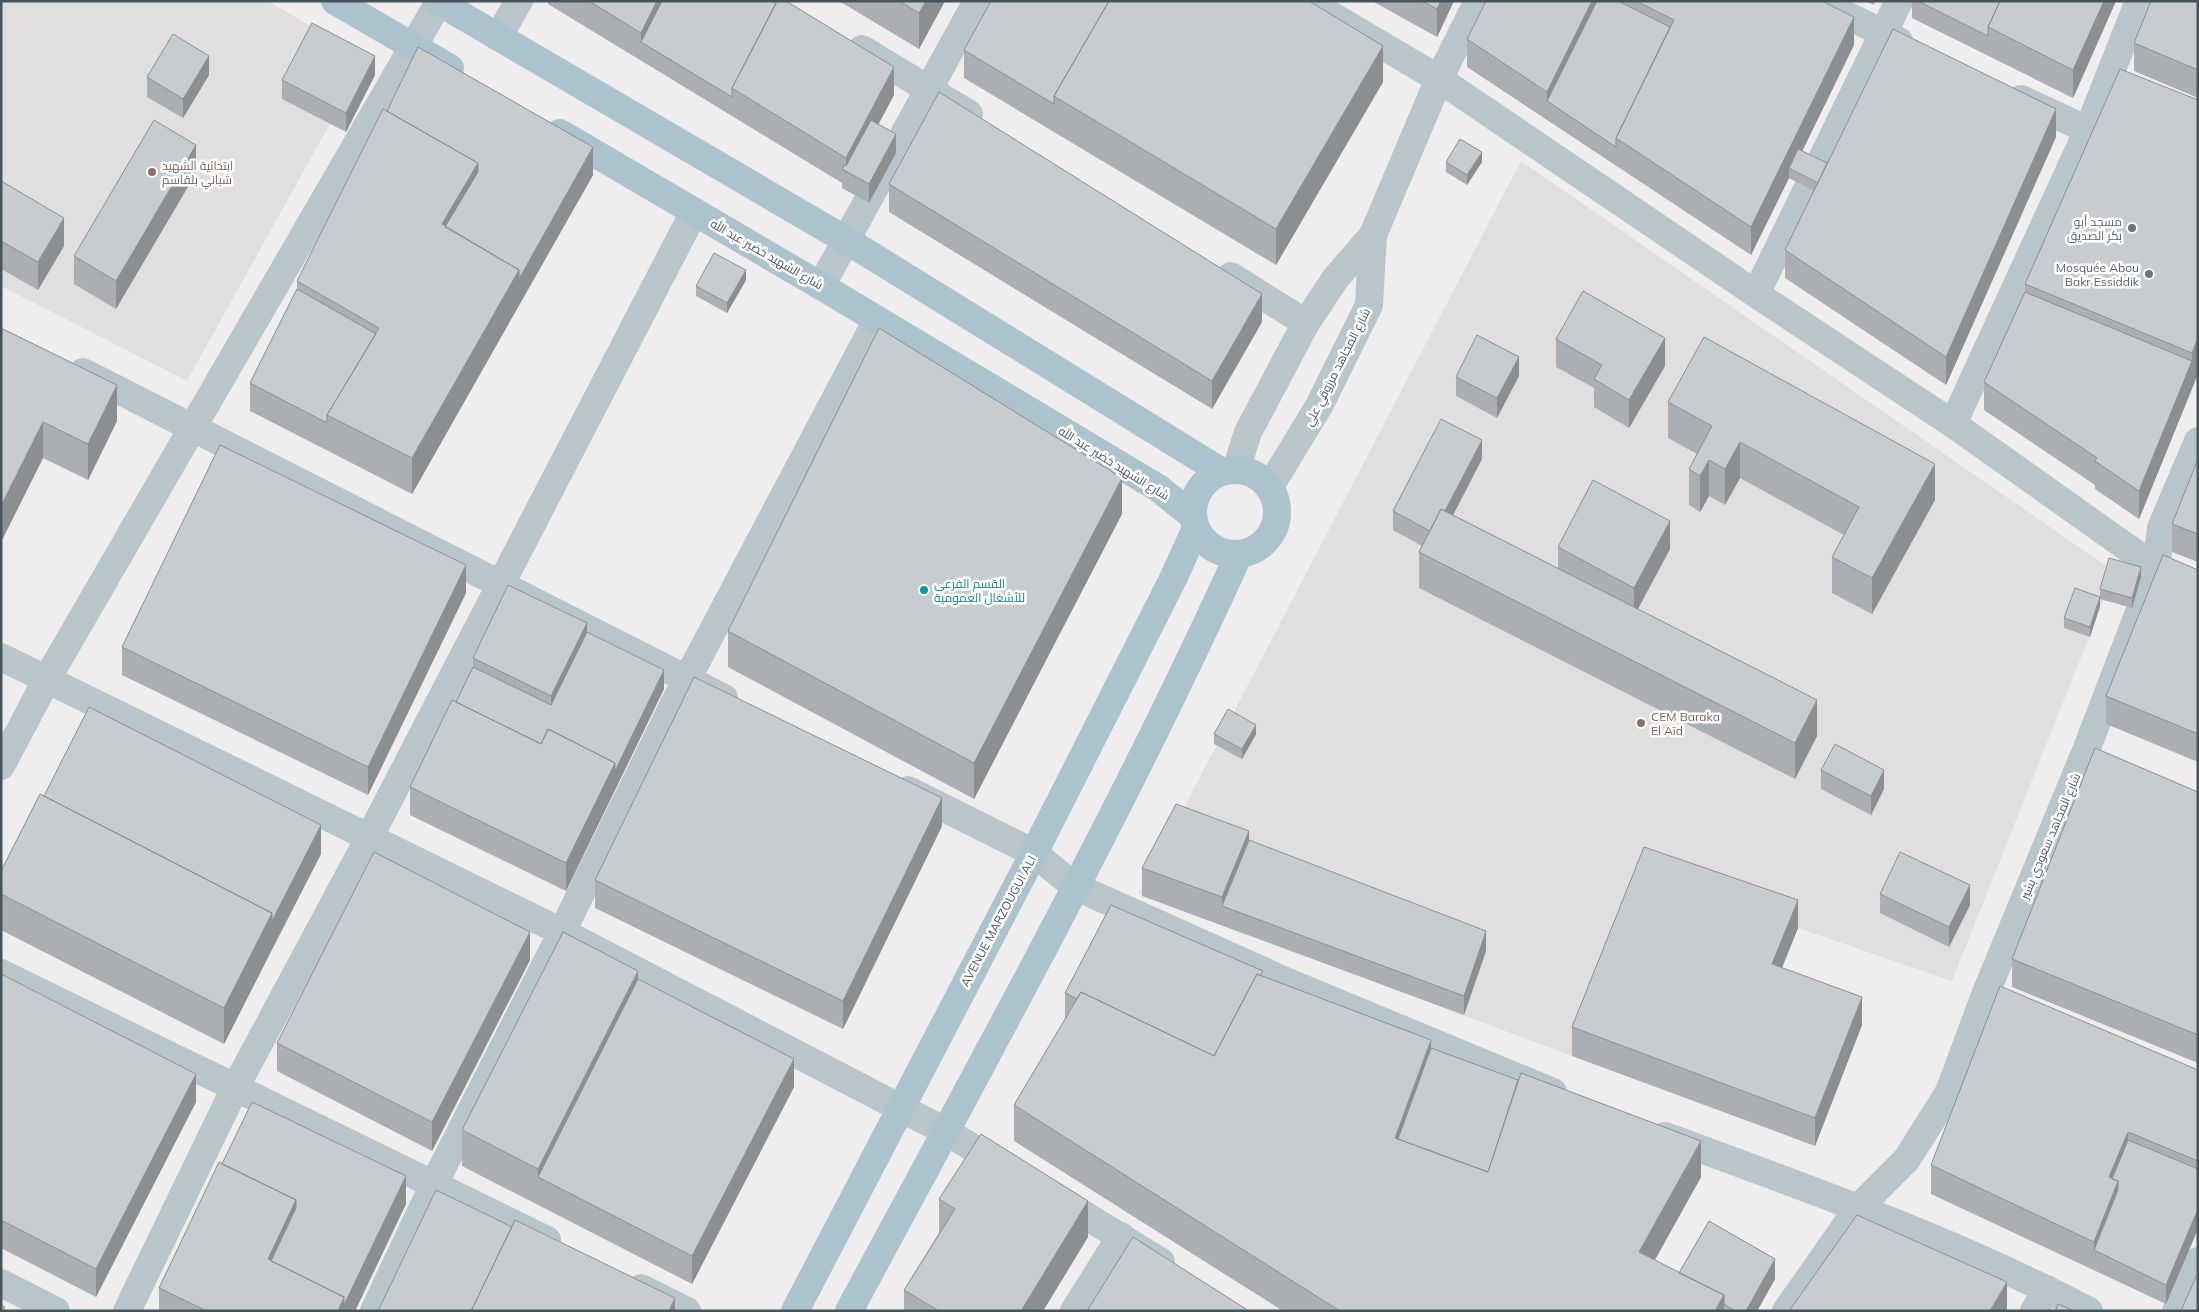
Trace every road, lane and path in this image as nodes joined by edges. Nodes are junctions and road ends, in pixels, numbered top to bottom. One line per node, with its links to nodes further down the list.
1 (335, 1): 14 (main road)
2 (519, 1): 13 (street)
3 (977, 1): 21 (street)
4 (1307, 1): 10 (street)
5 (1478, 1): 17 (street, شارع المجاهد مرزوقي علي)
6 (1818, 1): 11 (street)
7 (1899, 1): 11 (street)
8 (2139, 1): 16 (street)
9 (438, 2): 13 (main road); 14 (street)
10 (1339, 10): 17 (street)
11 (1883, 34): 15 (street); 30 (street)
12 (840, 36): 21 (street)
13 (498, 37): 27 (main road)
14 (413, 47): 18 (main road); 35 (street)
15 (1919, 50)
16 (2109, 77): 20 (street); 24 (street)
17 (1439, 79): 26 (street, شارع المجاهد مرزوقي علي); 30 (street)
18 (472, 82)
19 (1999, 88): 24 (street)
20 (2136, 88)
21 (930, 90): 23 (street); 27 (street)
22 (540, 122): 25 (main road, شارع الشهيد خضير عبد الله)
23 (988, 126)
24 (2088, 130): 34 (street)
25 (694, 212): 29 (main road, شارع الشهيد خضير عبد الله); 42 (street)
26 (1373, 235): 32 (street, شارع المجاهد مرزوقي علي); 38 (street, شارع المجاهد مرزوقي علي)
27 (846, 240): 29 (street); 37 (main road)
28 (1206, 261): 32 (street)
29 (821, 286): 31 (main road, شارع الشهيد خضير عبد الله)
30 (1756, 294): 34 (street)
31 (877, 320): 39 (main road, شارع الشهيد خضير عبد الله); 46 (street)
32 (1306, 323): 37 (street, شارع المجاهد مرزوقي علي)
33 (63, 362): 35 (street)
34 (1953, 424): 41 (street)
35 (195, 427): 42 (street); 45 (street)
36 (2198, 441): 41 (street, شارع المجاهد سعودي بشير)
37 (1229, 471): 38 (main road); 39 (main road)
38 (1269, 488): 40 (main road)
39 (1194, 522): 40 (main road); 53 (main road, AVENUE MARZOUGUI ALI)
40 (1239, 554): 54 (main road)
41 (2156, 568): 43 (street); 48 (street, شارع المجاهد سعودي بشير)
42 (500, 582): 46 (street); 52 (street)
43 (2198, 585)
44 (1, 658): 45 (street)
45 (47, 679): 50 (street); 52 (street)
46 (688, 680): 47 (street); 55 (street)
47 (750, 711)
48 (2087, 748): 49 (street); 57 (street, شارع المجاهد سعودي بشير)
49 (2113, 759)
50 (1, 766)
51 (883, 778): 53 (street)
52 (369, 838): 55 (street); 59 (street)
53 (1034, 853): 54 (street); 61 (main road, AVENUE MARZOUGUI ALI)
54 (1074, 886): 60 (street); 63 (main road)
55 (562, 932): 61 (street); 64 (street)
56 (1, 972): 59 (street)
57 (1984, 995): 58 (street); 65 (street, شارع المجاهد سعودي بشير)
58 (2011, 1006)
59 (235, 1088): 64 (street); 74 (street)
60 (1579, 1103)
61 (899, 1108): 63 (street); 77 (main road, AVENUE MARZOUGUI ALI)
62 (1643, 1128): 65 (street)
63 (945, 1131): 66 (street); 78 (main road)
64 (434, 1184): 67 (street); 75 (street)
65 (1859, 1207): 72 (street); 80 (street, شارع المجاهد سعودي بشير)
66 (1121, 1236): 69 (street); 79 (street)
67 (565, 1250)
68 (2198, 1261): 82 (street)
69 (1179, 1273)
70 (617, 1276): 76 (street)
71 (1, 1283): 73 (street)
72 (2041, 1300): 81 (street)
73 (56, 1311)
74 (128, 1311)
75 (374, 1311)
76 (687, 1311)
77 (795, 1311)
78 (850, 1311)
79 (1074, 1311)
80 (1786, 1311)
81 (2089, 1311)
82 (2176, 1311)

